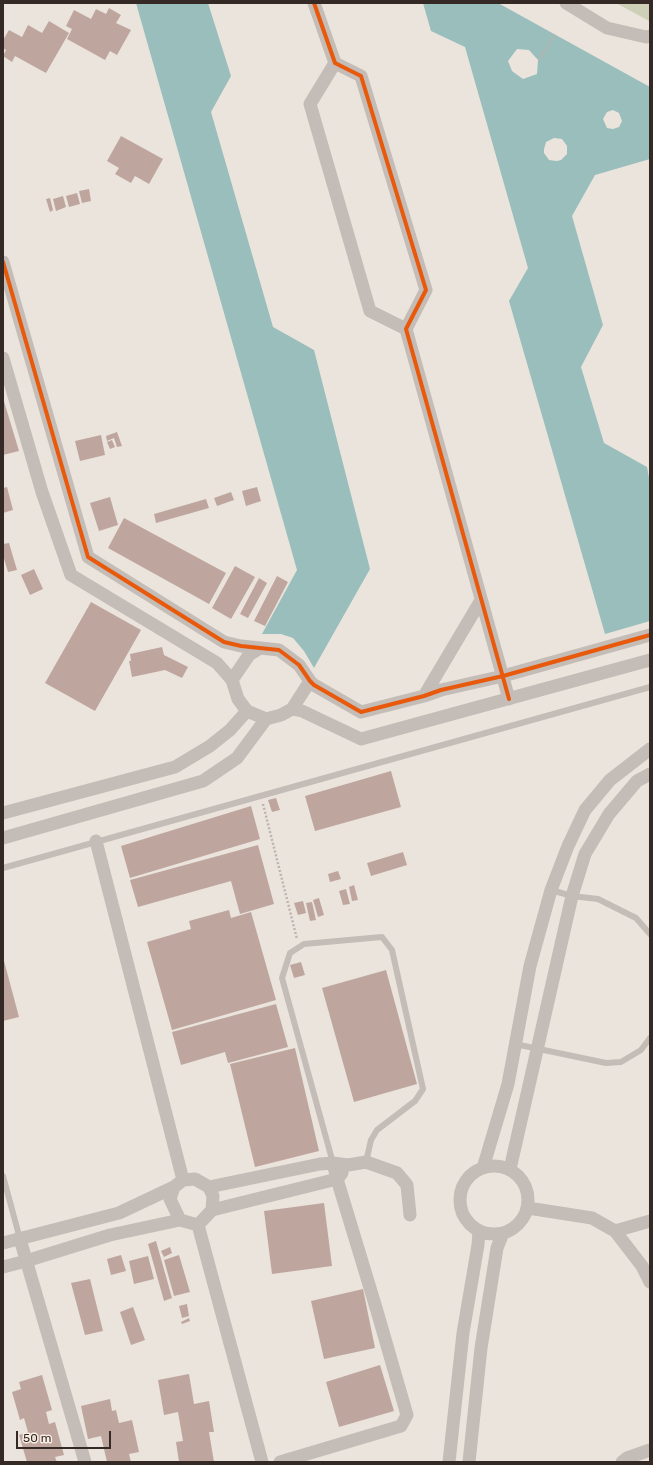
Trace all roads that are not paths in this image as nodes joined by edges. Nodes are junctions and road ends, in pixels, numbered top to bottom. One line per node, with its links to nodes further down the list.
1 (306, 3): 2 (street)
2 (314, 3): 5 (street)
3 (566, 3): 4 (street)
4 (650, 36)
5 (335, 63): 7 (street); 7 (street)
6 (3, 262): 11 (street)
7 (406, 329): 9 (street)
8 (3, 358): 14 (street)
9 (481, 600): 13 (street); 17 (street)
10 (650, 634): 13 (street)
11 (260, 648): 14 (street); 15 (street)
12 (650, 660): 18 (street)
13 (503, 676): 17 (street); 18 (street)
14 (232, 680): 20 (street)
15 (310, 681): 17 (street); 19 (street)
16 (650, 687): 26 (lane)
17 (424, 696)
18 (509, 699): 19 (street)
19 (292, 709): 21 (street)
20 (247, 711): 21 (street); 24 (street)
21 (266, 719): 25 (street)
22 (650, 749): 28 (street)
23 (650, 774): 29 (street)
24 (3, 813)
25 (3, 838)
26 (96, 841): 27 (lane); 41 (street)
27 (3, 868)
28 (551, 890): 29 (lane); 32 (street)
29 (572, 896): 30 (lane); 33 (street)
30 (650, 934)
31 (650, 1038): 33 (lane)
32 (515, 1044): 33 (lane); 37 (street)
33 (538, 1048): 38 (street)
34 (366, 1162): 35 (lane); 36 (street); 45 (street)
35 (334, 1163): 36 (street); 40 (street); 42 (street)
36 (348, 1165): 40 (street)
37 (482, 1168): 38 (street); 49 (street)
38 (510, 1169): 43 (street)
39 (3, 1176): 52 (lane)
40 (337, 1179): 44 (street); 60 (street)
41 (178, 1183): 42 (street); 46 (street); 52 (street)
42 (209, 1187): 44 (street)
43 (528, 1208): 50 (street); 51 (street)
44 (212, 1210): 48 (street)
45 (410, 1215)
46 (180, 1220): 48 (street); 54 (street)
47 (650, 1221): 50 (street)
48 (198, 1225): 59 (street)
49 (479, 1231): 51 (street); 61 (street)
50 (615, 1231): 56 (street)
51 (503, 1233): 62 (street)
52 (20, 1239): 53 (street); 54 (street)
53 (3, 1243)
54 (26, 1261): 55 (street); 58 (street)
55 (3, 1267)
56 (650, 1282)
57 (650, 1450): 63 (street)
58 (85, 1462)
59 (262, 1462)
60 (280, 1462)
61 (449, 1462)
62 (469, 1462)
63 (622, 1462)

